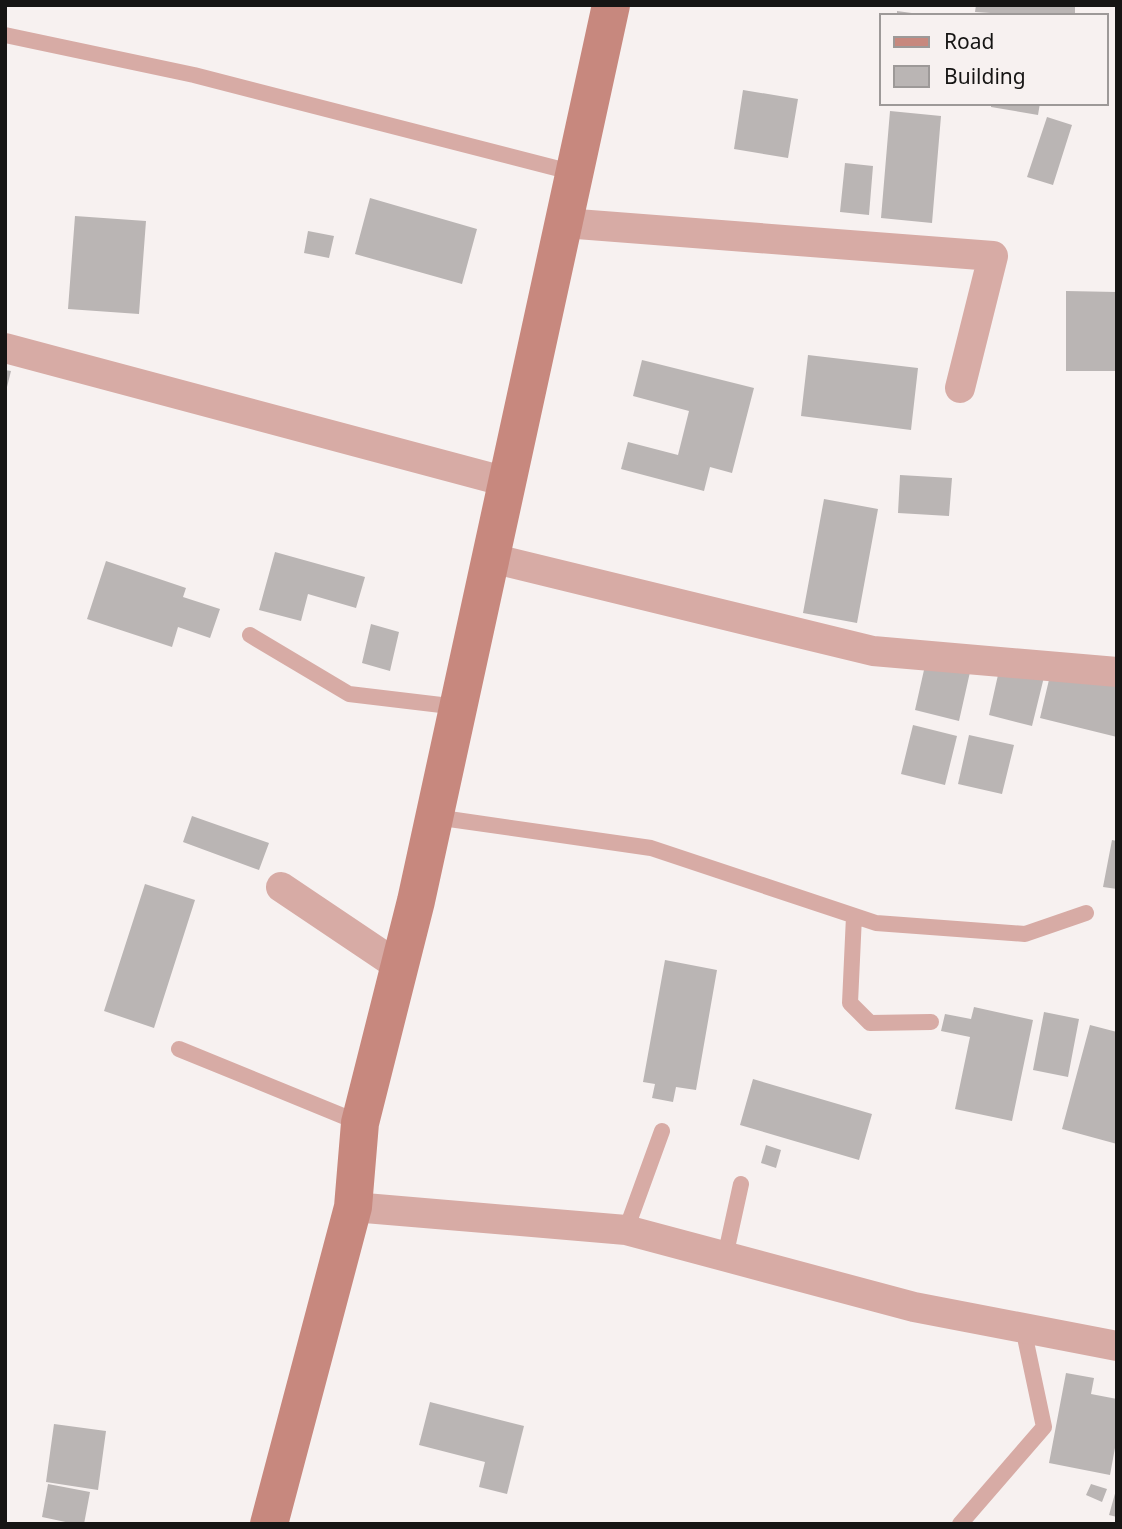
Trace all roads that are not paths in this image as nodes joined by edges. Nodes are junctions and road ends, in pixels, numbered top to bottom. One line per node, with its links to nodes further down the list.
1 (611, 5): 3 (main road)
2 (5, 35): 3 (lane)
3 (575, 173): 4 (main road)
4 (564, 223): 6 (street); 7 (main road)
5 (5, 348): 7 (street)
6 (960, 388)
7 (507, 482): 8 (main road)
8 (491, 558): 10 (street); 11 (main road)
9 (250, 635): 11 (lane)
10 (1117, 672)
11 (458, 707): 12 (main road)
12 (435, 817): 15 (lane); 16 (main road)
13 (281, 887): 16 (street)
14 (1086, 912): 15 (lane)
15 (854, 916): 17 (lane)
16 (400, 967): 19 (main road)
17 (931, 1022)
18 (179, 1049): 19 (lane)
19 (360, 1123): 22 (main road)
20 (662, 1131): 23 (lane)
21 (741, 1184): 24 (lane)
22 (353, 1207): 23 (street); 27 (main road)
23 (626, 1230): 24 (street)
24 (725, 1257): 25 (street)
25 (1023, 1328): 26 (street); 28 (lane)
26 (1117, 1346)
27 (269, 1524)
28 (960, 1524)

